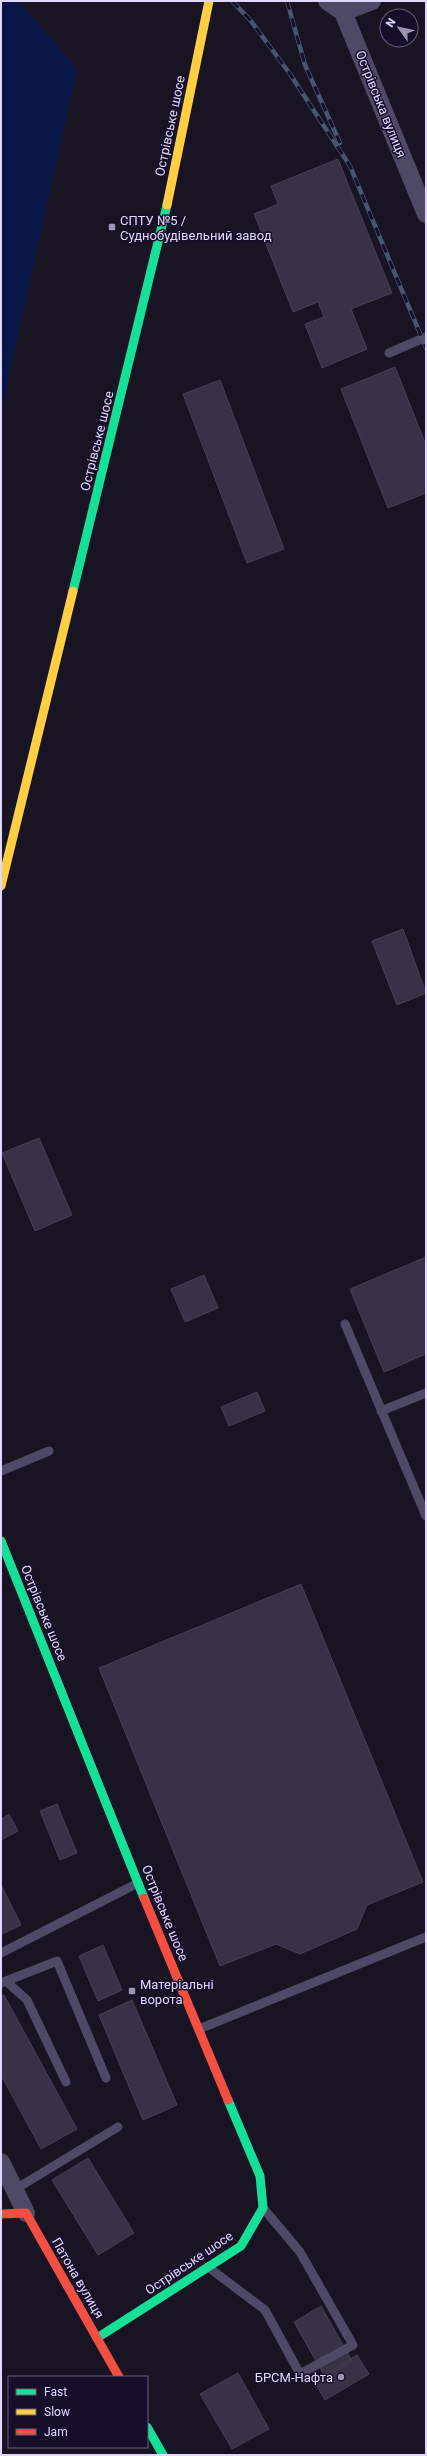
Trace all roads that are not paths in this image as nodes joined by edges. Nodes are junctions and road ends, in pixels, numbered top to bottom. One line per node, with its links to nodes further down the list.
1 (209, 1): 8 (street, Острівське шосе)
2 (327, 1): 4 (street)
3 (372, 1): 4 (street)
4 (343, 12): 5 (street, Острівська вулиця)
5 (426, 214)
6 (426, 337): 7 (lane)
7 (389, 353)
8 (1, 884)
9 (345, 1324): 11 (lane)
10 (426, 1393): 11 (lane)
11 (382, 1411): 14 (lane)
12 (49, 1451): 13 (lane)
13 (1, 1471)
14 (426, 1516)
15 (1, 1541): 16 (street, Острівське шосе)
16 (138, 1883): 18 (lane); 20 (street, Острівське шосе)
17 (426, 1937): 20 (lane)
18 (1, 1953)
19 (3, 1982): 21 (lane); 22 (lane)
20 (199, 2029): 26 (street, Острівське шосе)
21 (106, 2078)
22 (66, 2082)
23 (118, 2127): 25 (lane)
24 (1, 2162): 25 (street)
25 (14, 2190): 27 (street)
26 (263, 2208): 29 (street, Острівське шосе); 29 (lane)
27 (26, 2213): 28 (street); 30 (street, Патона вулиця)
28 (1, 2214)
29 (208, 2268): 30 (street, Острівське шосе)
30 (97, 2338): 31 (street, Патона вулиця)
31 (118, 2376)
32 (148, 2429): 33 (street)
33 (163, 2455)

